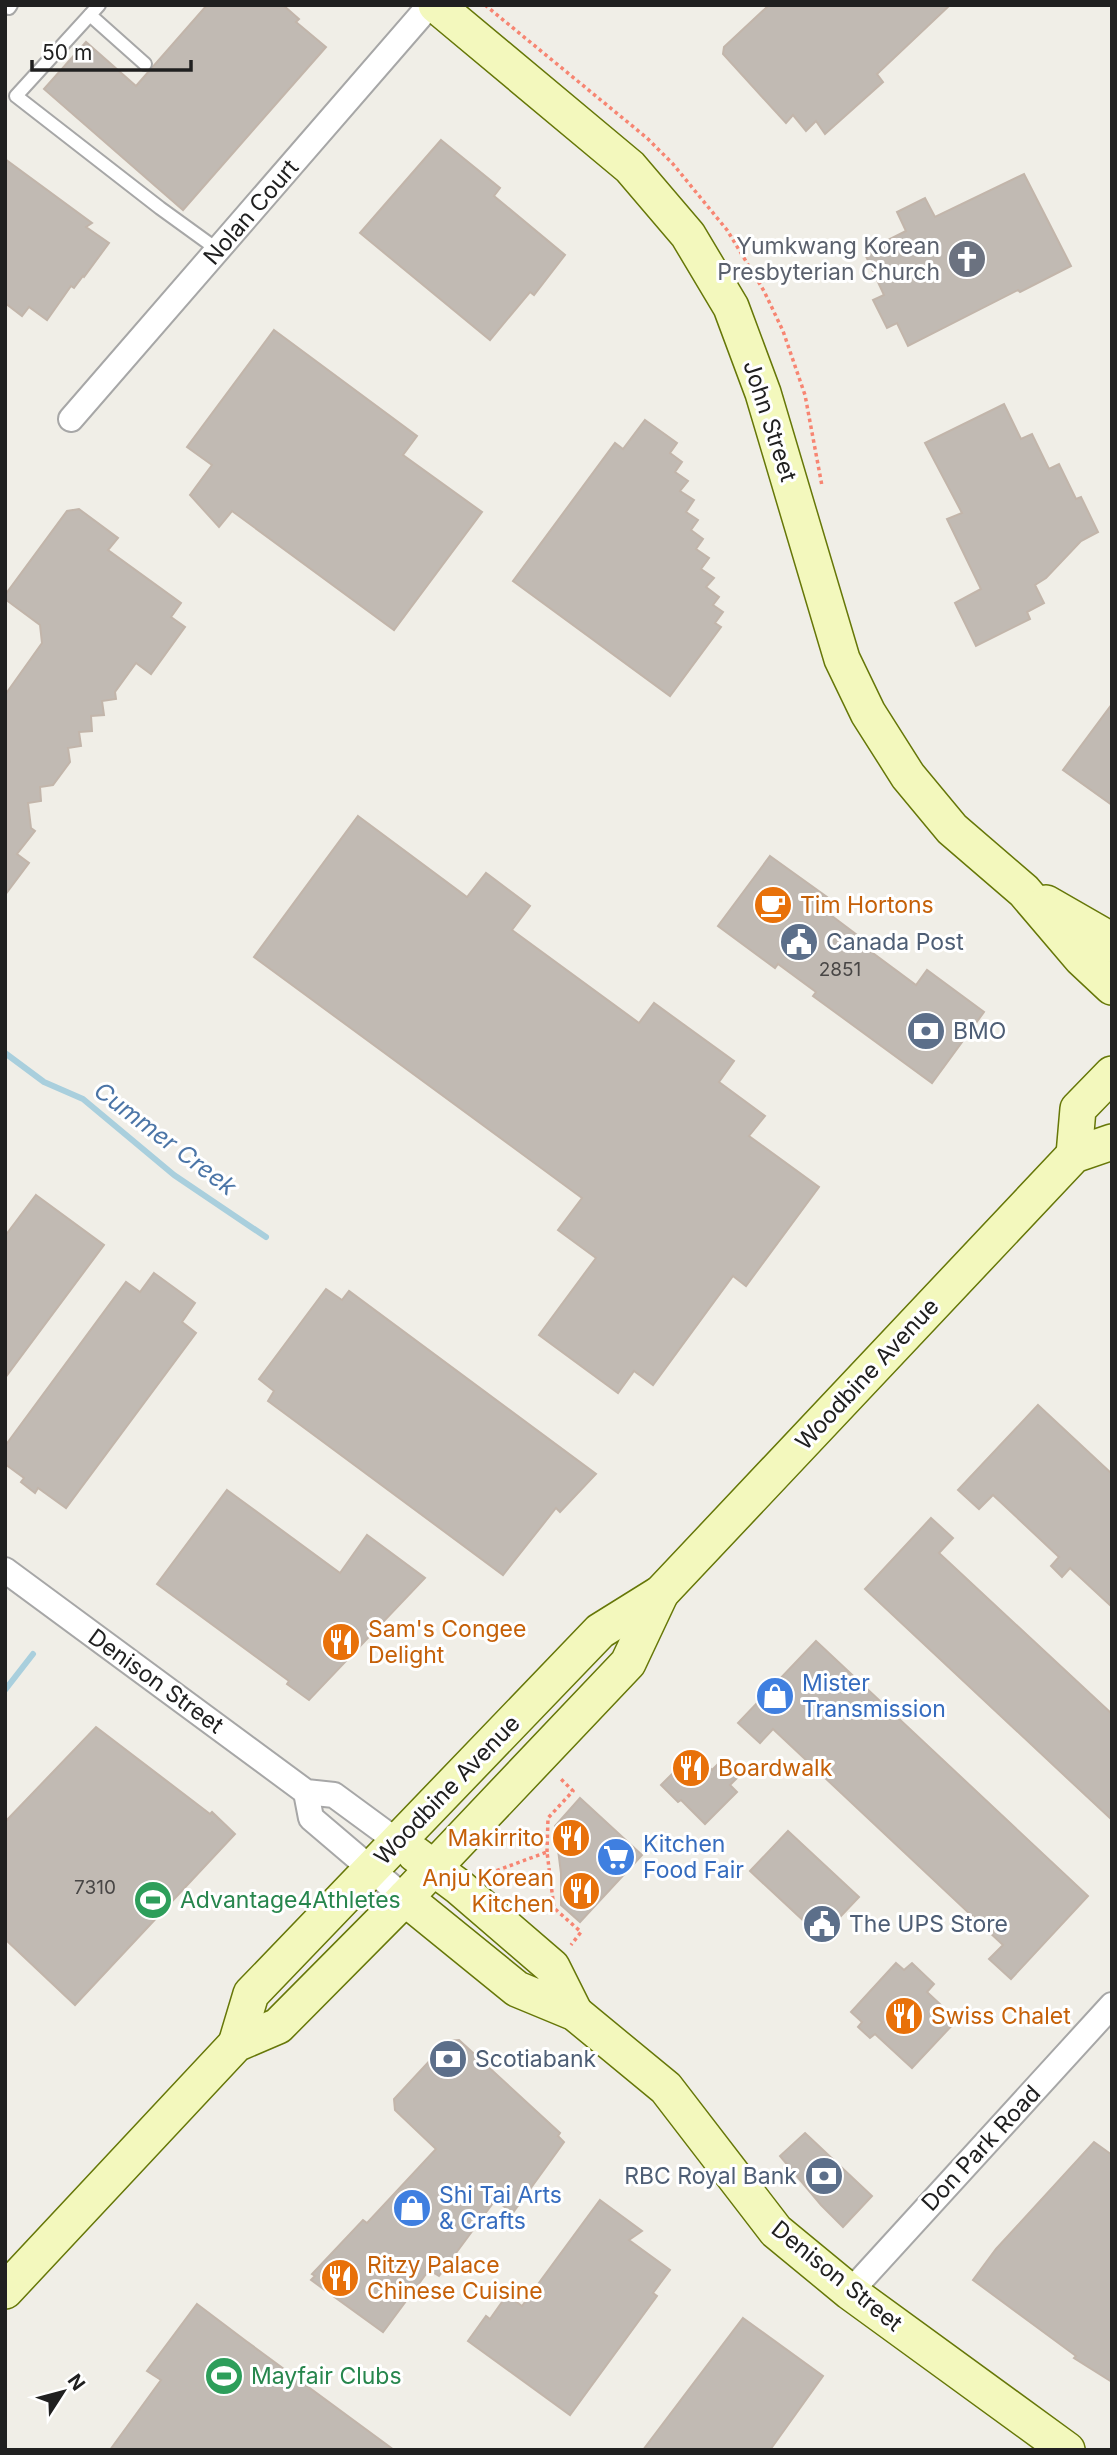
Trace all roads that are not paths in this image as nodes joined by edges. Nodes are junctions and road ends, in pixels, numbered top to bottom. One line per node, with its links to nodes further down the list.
1 (11, 5): 4 (lane)
2 (430, 5): 7 (street, Nolan Court)
3 (436, 5): 9 (main road, John Street)
4 (5, 6)
5 (94, 10): 6 (lane); 7 (lane)
6 (145, 64)
7 (218, 250): 8 (street, Nolan Court)
8 (71, 419)
9 (1024, 891): 10 (main road, John Street); 11 (main road, John Street)
10 (1112, 944)
11 (1112, 987)
12 (1112, 1074): 14 (main road)
13 (1112, 1142): 14 (main road, Woodbine Avenue)
14 (1074, 1155): 16 (main road, Woodbine Avenue)
15 (5, 1570): 17 (street, Denison Street)
16 (661, 1593): 18 (main road, Woodbine Avenue); 20 (main road, Woodbine Avenue)
17 (306, 1792): 18 (street, Denison Street); 19 (street, Denison Street)
18 (398, 1842): 19 (main road, Woodbine Avenue); 20 (main road, Denison Street)
19 (371, 1868): 21 (street, Denison Street); 24 (main road, Woodbine Avenue)
20 (434, 1868): 21 (main road, Woodbine Avenue); 23 (main road, Denison Street)
21 (405, 1898): 23 (main road, Denison Street); 24 (main road, Woodbine Avenue)
22 (1112, 2005): 26 (street, Don Park Road)
23 (575, 2014): 26 (main road, Denison Street)
24 (236, 2044): 25 (main road, Woodbine Avenue)
25 (5, 2291)
26 (850, 2292): 27 (main road, Denison Street)
27 (1067, 2450)

